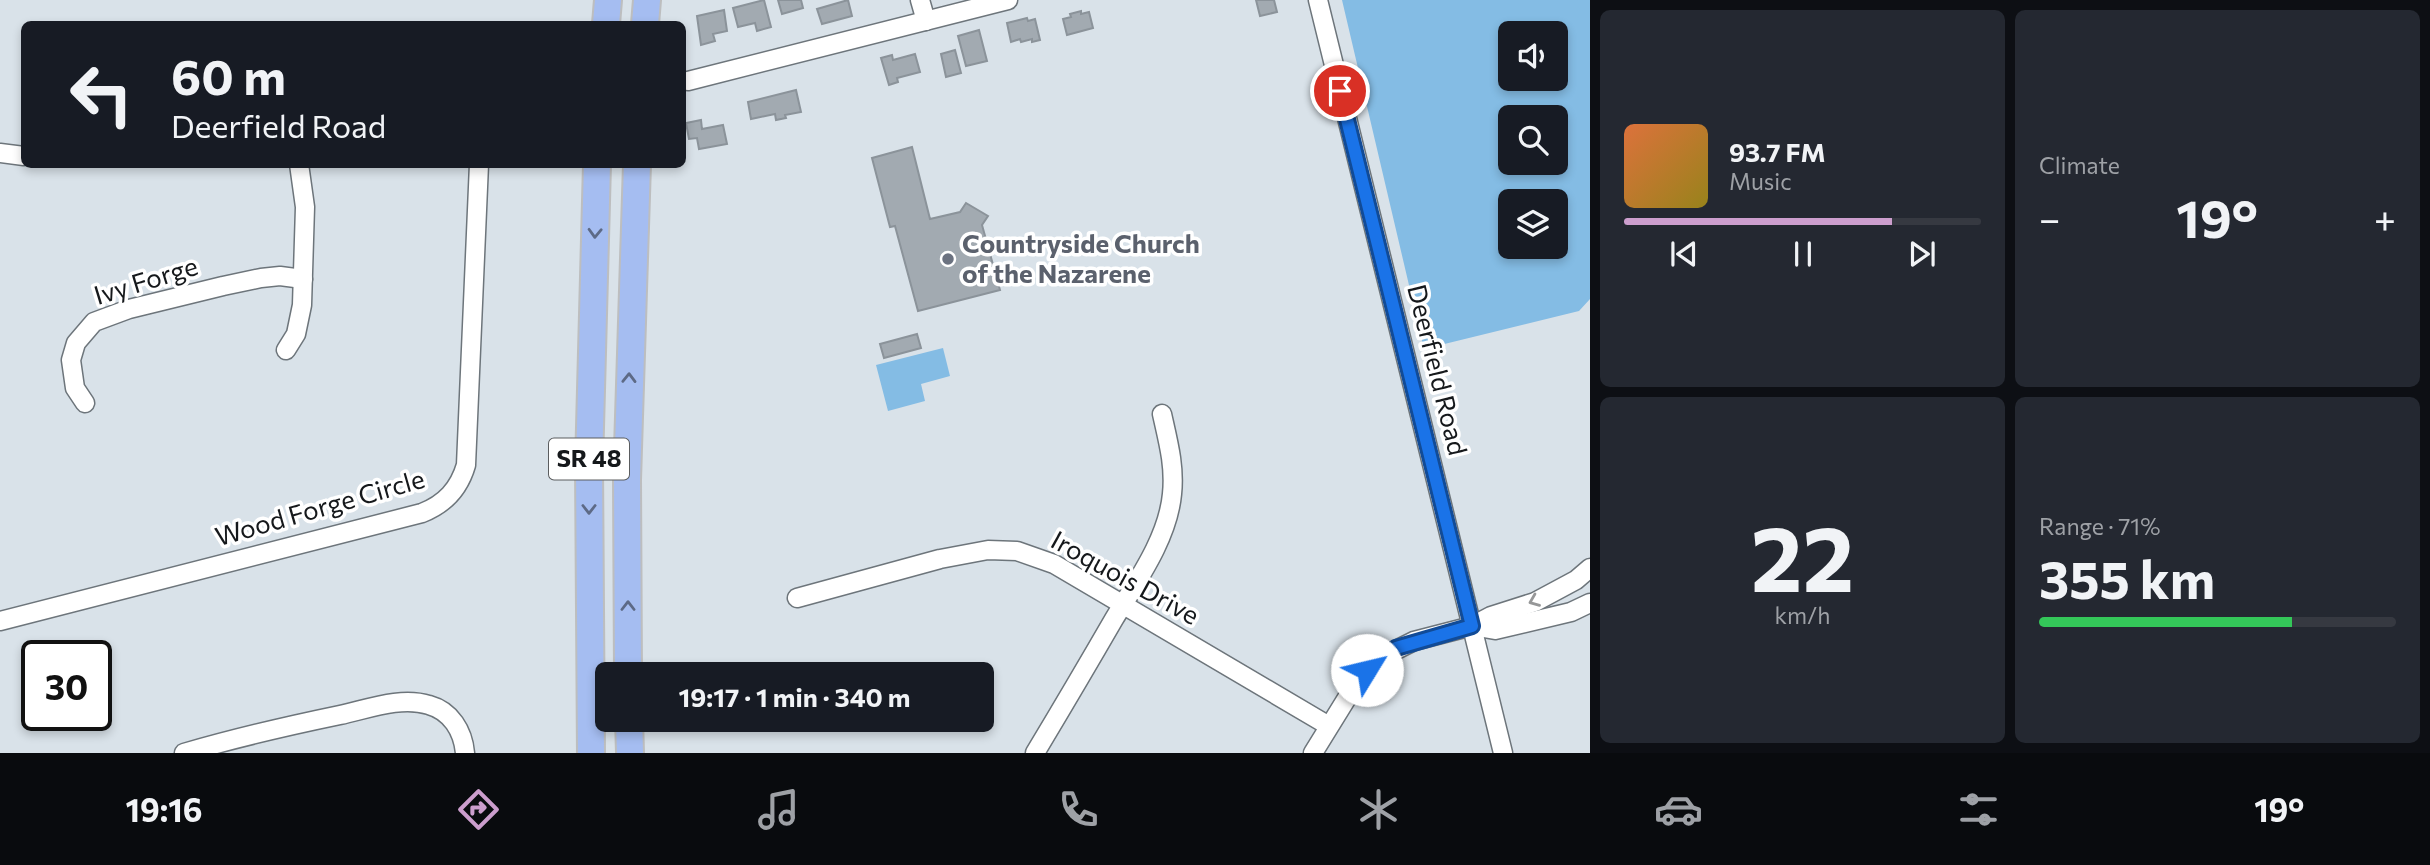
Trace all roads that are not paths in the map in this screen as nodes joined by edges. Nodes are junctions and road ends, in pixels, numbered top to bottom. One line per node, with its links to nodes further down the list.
1 (608, 0): 7 (highway)
2 (647, 0): 8 (highway)
3 (920, 0): 6 (street)
4 (1008, 0): 6 (street)
5 (1318, 0): 25 (street, Deerfield Road)
6 (926, 20): 9 (street)
7 (606, 21)
8 (645, 21)
9 (688, 81)
10 (0, 153): 11 (street)
11 (21, 156)
12 (300, 168): 16 (street)
13 (479, 168): 24 (street, Wood Forge Circle)
14 (597, 168): 31 (highway, SR 48, one-way to 31)
15 (637, 168): 26 (highway, SR 48, one-way to 15)
16 (303, 279): 17 (street); 18 (street, Ivy Forge)
17 (286, 350)
18 (85, 403)
19 (1162, 414): 23 (street)
20 (1590, 568): 25 (street, one-way to 25)
21 (797, 598): 23 (street, Iroquois Drive)
22 (1590, 603): 25 (street)
23 (1123, 605): 27 (street, Iroquois Drive); 33 (street)
24 (0, 621)
25 (1472, 626): 27 (street); 35 (street, Deerfield Road)
26 (628, 662)
27 (1329, 726): 34 (street)
28 (629, 732): 32 (highway)
29 (184, 753): 30 (street)
30 (465, 753)
31 (591, 753)
32 (630, 753)
33 (1035, 753)
34 (1313, 753)
35 (1503, 753)

